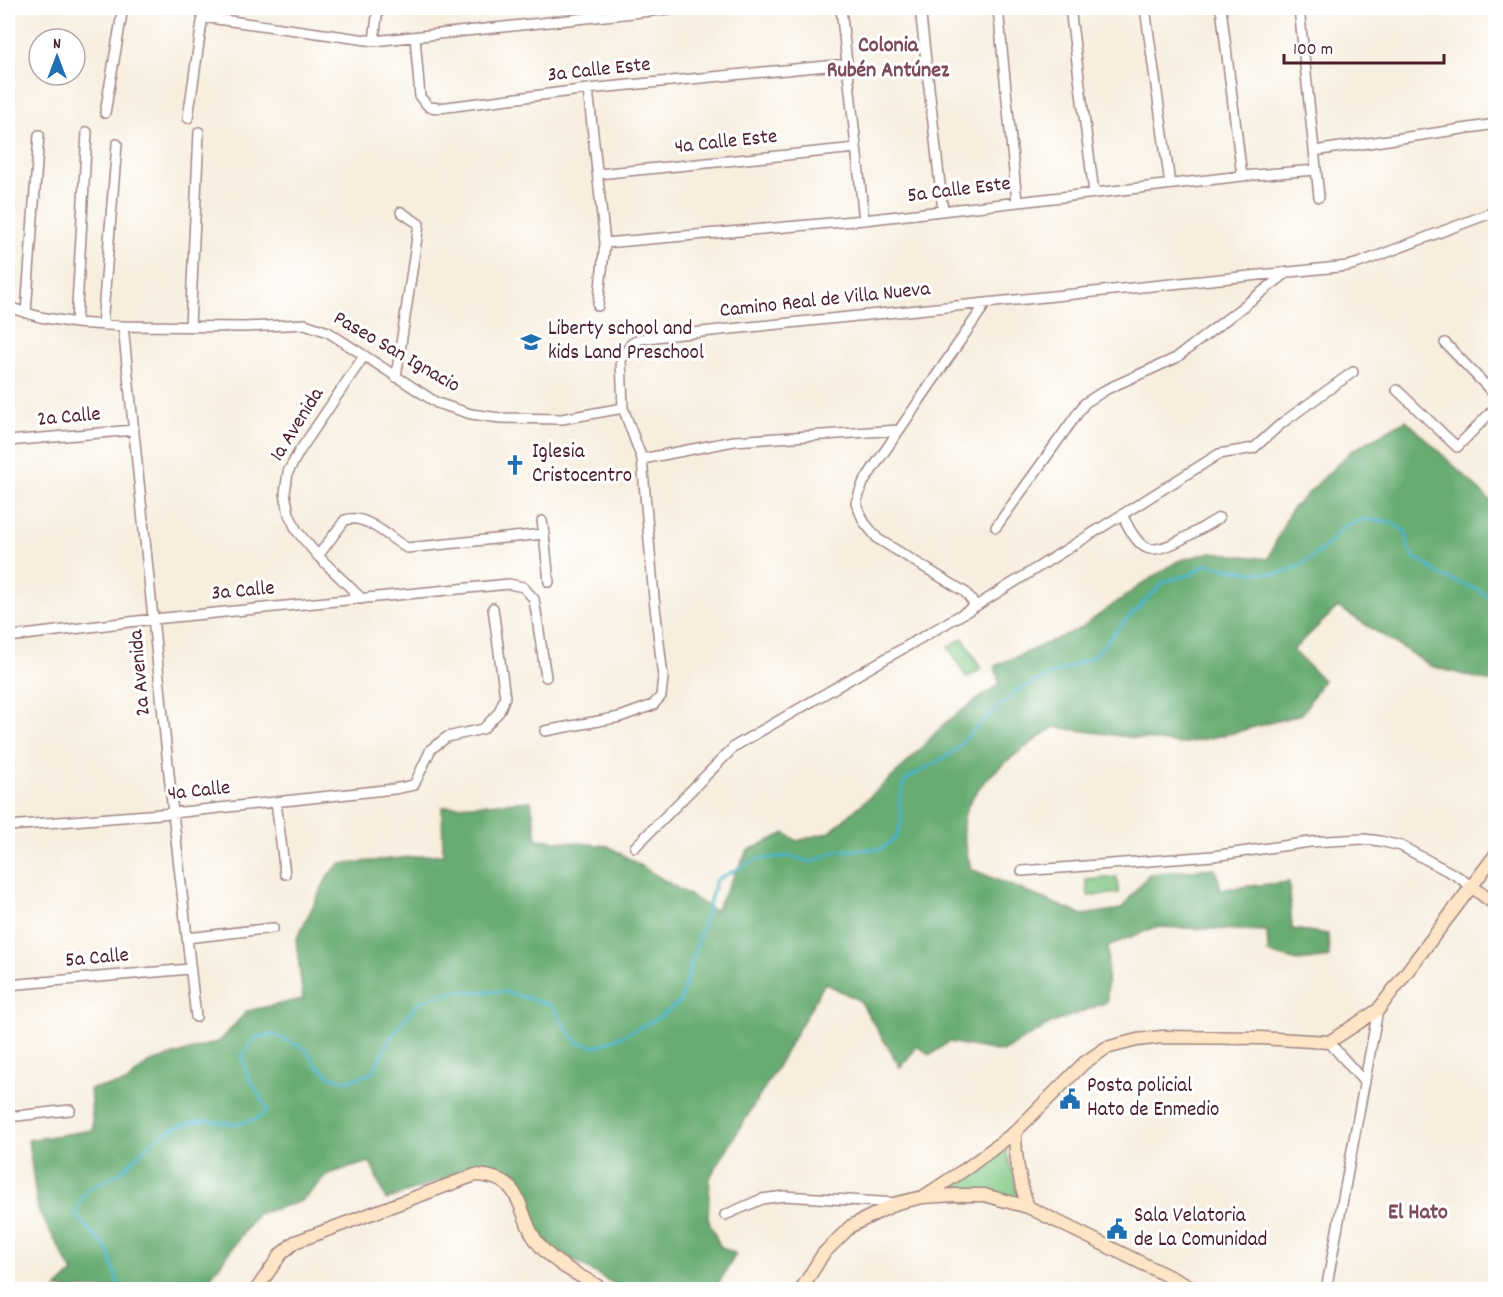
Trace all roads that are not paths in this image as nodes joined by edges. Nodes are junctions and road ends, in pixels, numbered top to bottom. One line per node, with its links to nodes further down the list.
1 (123, 8): 16 (street)
2 (378, 8): 13 (street)
3 (679, 8): 12 (street)
4 (841, 8): 14 (street)
5 (920, 8): 32 (street)
6 (998, 8): 31 (street)
7 (1070, 8): 29 (street)
8 (1145, 8): 28 (street)
9 (1221, 8): 27 (street)
10 (1299, 8): 24 (street)
11 (203, 12): 13 (street); 17 (street)
12 (415, 37): 13 (street); 15 (street, 3a Calle Este)
13 (375, 41)
14 (847, 64): 15 (street, 3a Calle Este); 23 (street)
15 (588, 89): 26 (street)
16 (105, 113)
17 (188, 118)
18 (1496, 124): 24 (street)
19 (87, 132): 42 (street)
20 (199, 132): 45 (street)
21 (39, 135): 41 (street)
22 (117, 144): 43 (street)
23 (856, 148): 26 (street, 4a Calle Este); 35 (street)
24 (1314, 151): 25 (street)
25 (1316, 170): 27 (street, 5a Calle Este); 30 (street)
26 (598, 174): 36 (street)
27 (1242, 176): 28 (street, 5a Calle Este)
28 (1170, 184): 29 (street, 5a Calle Este)
29 (1094, 193): 31 (street, 5a Calle Este)
30 (1319, 196)
31 (1017, 202): 32 (street, 5a Calle Este)
32 (943, 211): 35 (street, 5a Calle Este)
33 (1496, 211): 37 (street, Camino Real de Villa Nueva)
34 (401, 212): 49 (street)
35 (864, 220): 36 (street, 5a Calle Este)
36 (605, 243): 39 (street)
37 (1288, 272): 38 (street, Camino Real de Villa Nueva); 61 (street)
38 (986, 303): 53 (street, Camino Real de Villa Nueva); 55 (street)
39 (598, 306)
40 (8, 307): 41 (street, Paseo San Ignacio)
41 (26, 313): 42 (street, Paseo San Ignacio)
42 (76, 323): 43 (street, Paseo San Ignacio)
43 (102, 325): 44 (street, Paseo San Ignacio)
44 (123, 326): 45 (street, Paseo San Ignacio); 54 (street, 2a Avenida)
45 (190, 327): 47 (street, Paseo San Ignacio)
46 (1445, 344): 51 (street)
47 (364, 356): 49 (street, Paseo San Ignacio); 63 (street, 1a Avenida)
48 (1353, 372): 58 (street)
49 (396, 377): 53 (street, Paseo San Ignacio)
50 (1397, 390): 52 (street)
51 (1496, 396)
52 (1496, 407)
53 (623, 408): 57 (street, Camino Real de Villa Nueva)
54 (134, 430): 56 (street, 2a Calle); 68 (street, 2a Avenida)
55 (899, 430): 57 (street); 66 (street)
56 (8, 441)
57 (642, 459): 71 (street, Camino Real de Villa Nueva)
58 (1122, 515): 59 (street); 66 (street)
59 (1220, 518)
60 (542, 521): 62 (street)
61 (996, 527)
62 (544, 534): 63 (street); 64 (street)
63 (318, 556): 65 (street, 1a Avenida)
64 (549, 582)
65 (362, 599): 68 (street, 3a Calle); 70 (street, 3a Calle)
66 (976, 606): 75 (street)
67 (493, 608): 72 (street, 4a Calle)
68 (154, 619): 69 (street, 3a Calle); 73 (street, 2a Avenida)
69 (8, 637)
70 (546, 677)
71 (545, 731)
72 (276, 802): 73 (street, 4a Calle); 78 (street)
73 (173, 813): 74 (street, 4a Calle); 82 (street, 2a Avenida)
74 (8, 826)
75 (635, 847)
76 (1496, 854): 79 (street)
77 (1022, 872): 79 (street)
78 (285, 874)
79 (1471, 886): 80 (street); 85 (street)
80 (1496, 905)
81 (273, 928): 82 (street)
82 (187, 938): 83 (street, 2a Avenida)
83 (190, 969): 84 (street, 5a Calle); 86 (street, 2a Avenida)
84 (8, 985)
85 (1378, 1010): 87 (street); 88 (street)
86 (196, 1017)
87 (1329, 1042): 88 (street); 91 (street)
88 (1365, 1083): 96 (street)
89 (70, 1110): 90 (street)
90 (8, 1117)
91 (1015, 1132): 92 (street); 94 (street)
92 (922, 1197): 93 (street); 94 (street)
93 (897, 1203): 95 (street); 99 (street)
94 (1028, 1207): 100 (street)
95 (726, 1215)
96 (1325, 1288)
97 (256, 1290): 98 (street)
98 (603, 1290)
99 (801, 1290)
100 (1196, 1290)

